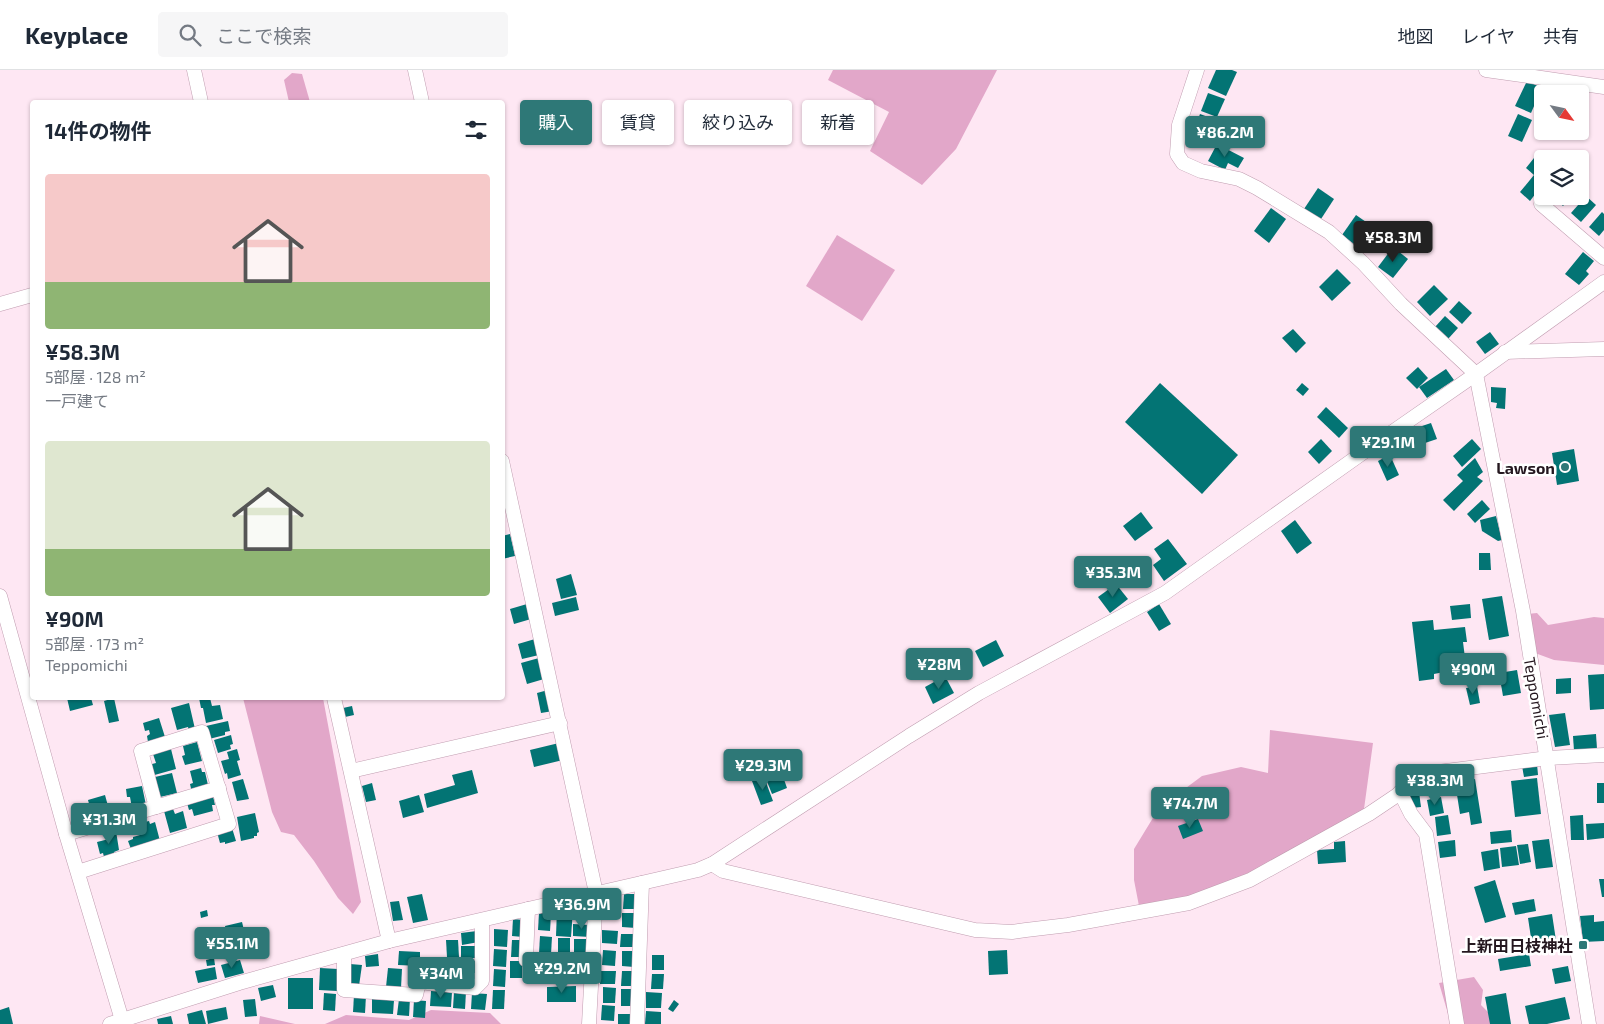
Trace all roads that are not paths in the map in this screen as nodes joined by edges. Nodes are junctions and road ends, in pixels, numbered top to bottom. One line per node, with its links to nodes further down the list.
1 (194, 70): 6 (street)
2 (415, 70): 7 (street)
3 (1197, 70): 15 (street)
4 (1486, 70): 5 (street)
5 (1604, 87)
6 (201, 100)
7 (422, 100)
8 (1542, 205): 9 (street)
9 (1604, 258)
10 (1604, 282): 14 (street)
11 (30, 296): 12 (street)
12 (0, 304)
13 (1604, 350): 14 (street)
14 (1506, 352): 15 (street)
15 (1476, 374): 22 (street, Teppomichi); 28 (street)
16 (505, 486): 17 (street)
17 (509, 519): 20 (street)
18 (0, 596): 27 (street)
19 (334, 700): 23 (street)
20 (560, 723): 23 (street); 31 (street)
21 (1604, 755): 22 (street)
22 (1548, 758): 25 (street); 41 (street, Teppomichi)
23 (351, 771): 34 (street)
24 (219, 788): 26 (street); 26 (street); 29 (street)
25 (1400, 792): 28 (street); 40 (street)
26 (156, 807): 27 (street)
27 (66, 834): 29 (street)
28 (712, 864): 30 (street)
29 (78, 872): 37 (street)
30 (642, 883): 31 (street); 39 (street)
31 (596, 893): 32 (street); 36 (street)
32 (528, 909): 33 (street); 36 (street)
33 (482, 921): 34 (street); 35 (street)
34 (389, 941): 35 (street)
35 (344, 954): 37 (street)
36 (593, 964): 38 (street)
37 (116, 1022)
38 (590, 1024)
39 (637, 1024)
40 (1457, 1024)
41 (1589, 1024)

